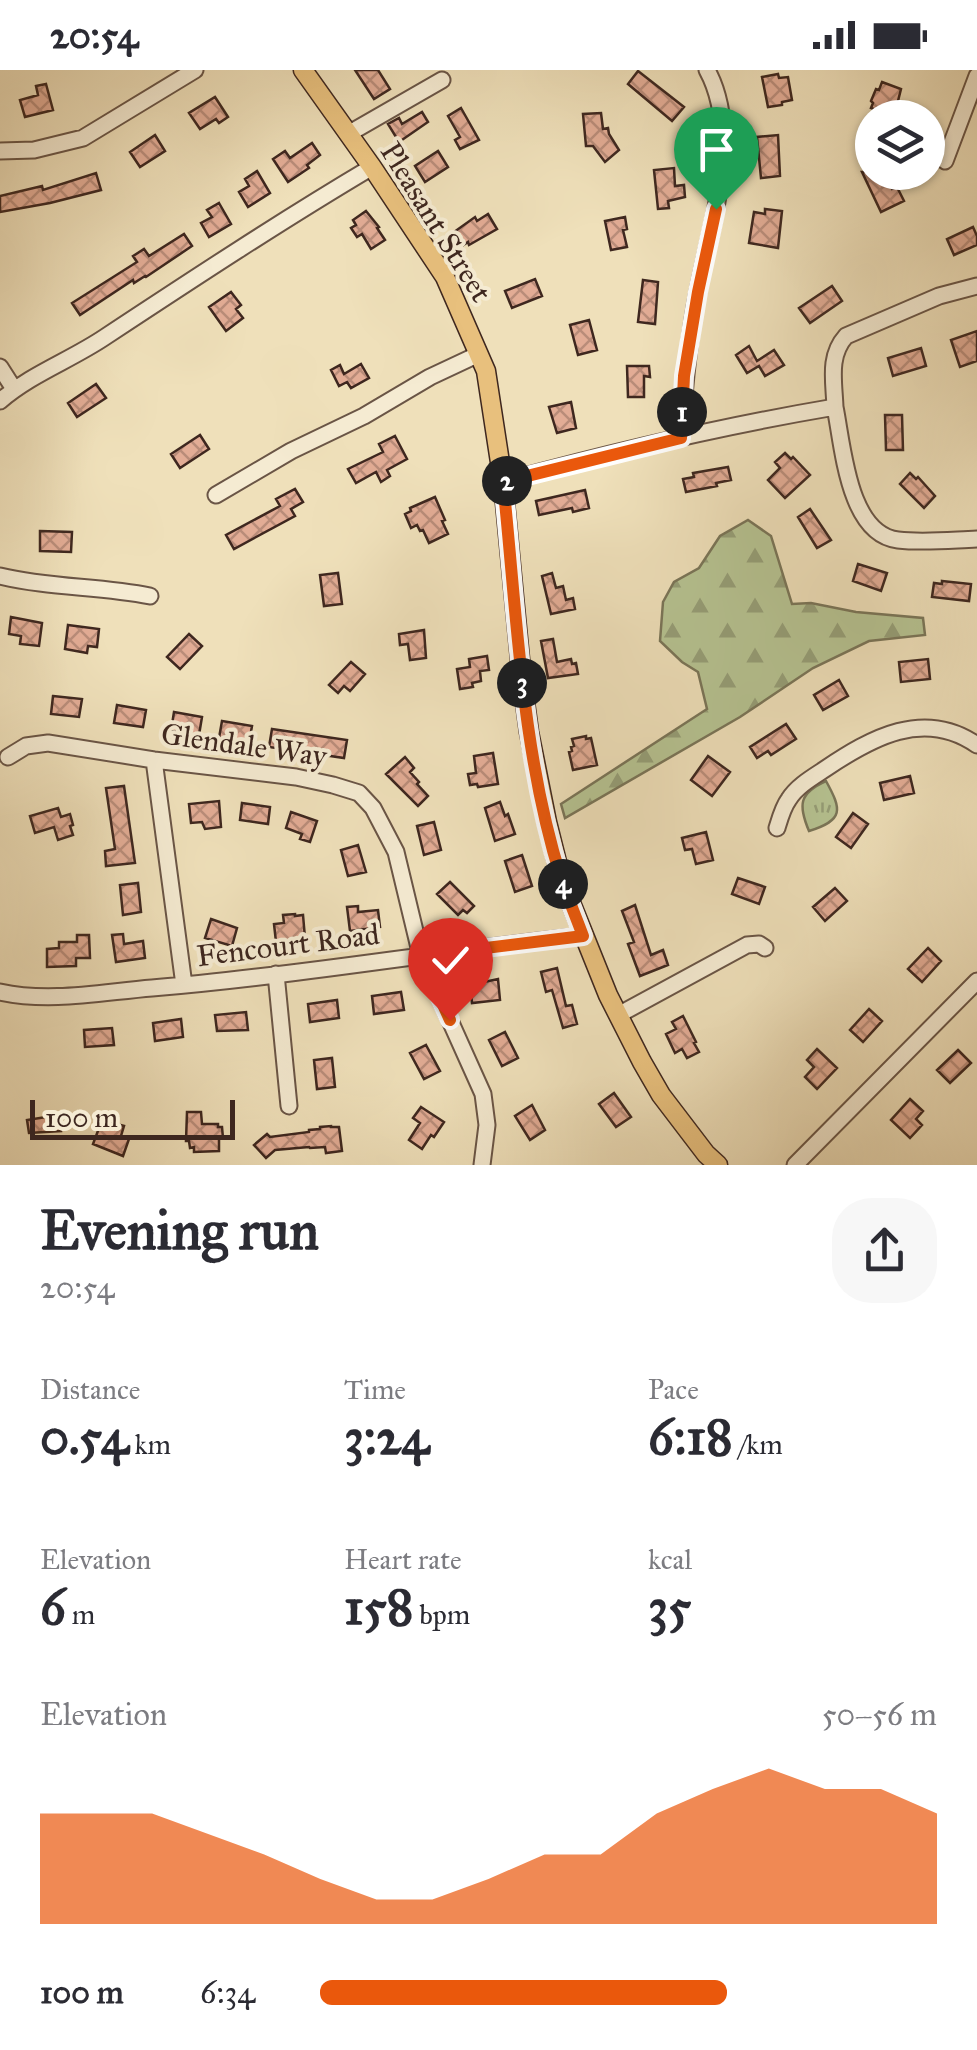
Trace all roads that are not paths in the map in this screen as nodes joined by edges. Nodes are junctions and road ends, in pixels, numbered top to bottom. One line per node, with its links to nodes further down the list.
1 (195, 70): 7 (street)
2 (303, 70): 6 (main road, Pleasant Street)
3 (707, 70): 16 (street)
4 (977, 76): 8 (street)
5 (442, 80): 6 (street)
6 (348, 134): 9 (main road, Pleasant Street)
7 (0, 151)
8 (945, 162)
9 (372, 167): 11 (main road, Pleasant Street); 13 (street)
10 (977, 286): 15 (street)
11 (479, 354): 17 (main road, Pleasant Street); 18 (street)
12 (0, 367): 13 (street)
13 (14, 389): 14 (street)
14 (0, 401)
15 (834, 407): 16 (street); 19 (street)
16 (681, 438): 17 (street)
17 (503, 482): 26 (main road, Pleasant Street)
18 (216, 495)
19 (977, 539)
20 (0, 576): 21 (street)
21 (150, 596)
22 (977, 745): 25 (street)
23 (8, 757): 24 (street, Glendale Way)
24 (154, 760): 28 (street, Glendale Way); 31 (street)
25 (777, 828)
26 (583, 936): 28 (street, Fencourt Road); 33 (main road, Pleasant Street)
27 (765, 948): 33 (street)
28 (421, 956): 29 (street, Fencourt Road); 37 (street, Glendale Way)
29 (276, 974): 31 (street, Fencourt Road); 34 (street)
30 (977, 981): 36 (street)
31 (184, 986): 32 (street, Fencourt Road)
32 (0, 992)
33 (618, 1015): 35 (main road, Pleasant Street)
34 (290, 1106)
35 (712, 1161)
36 (794, 1163)
37 (482, 1165)

